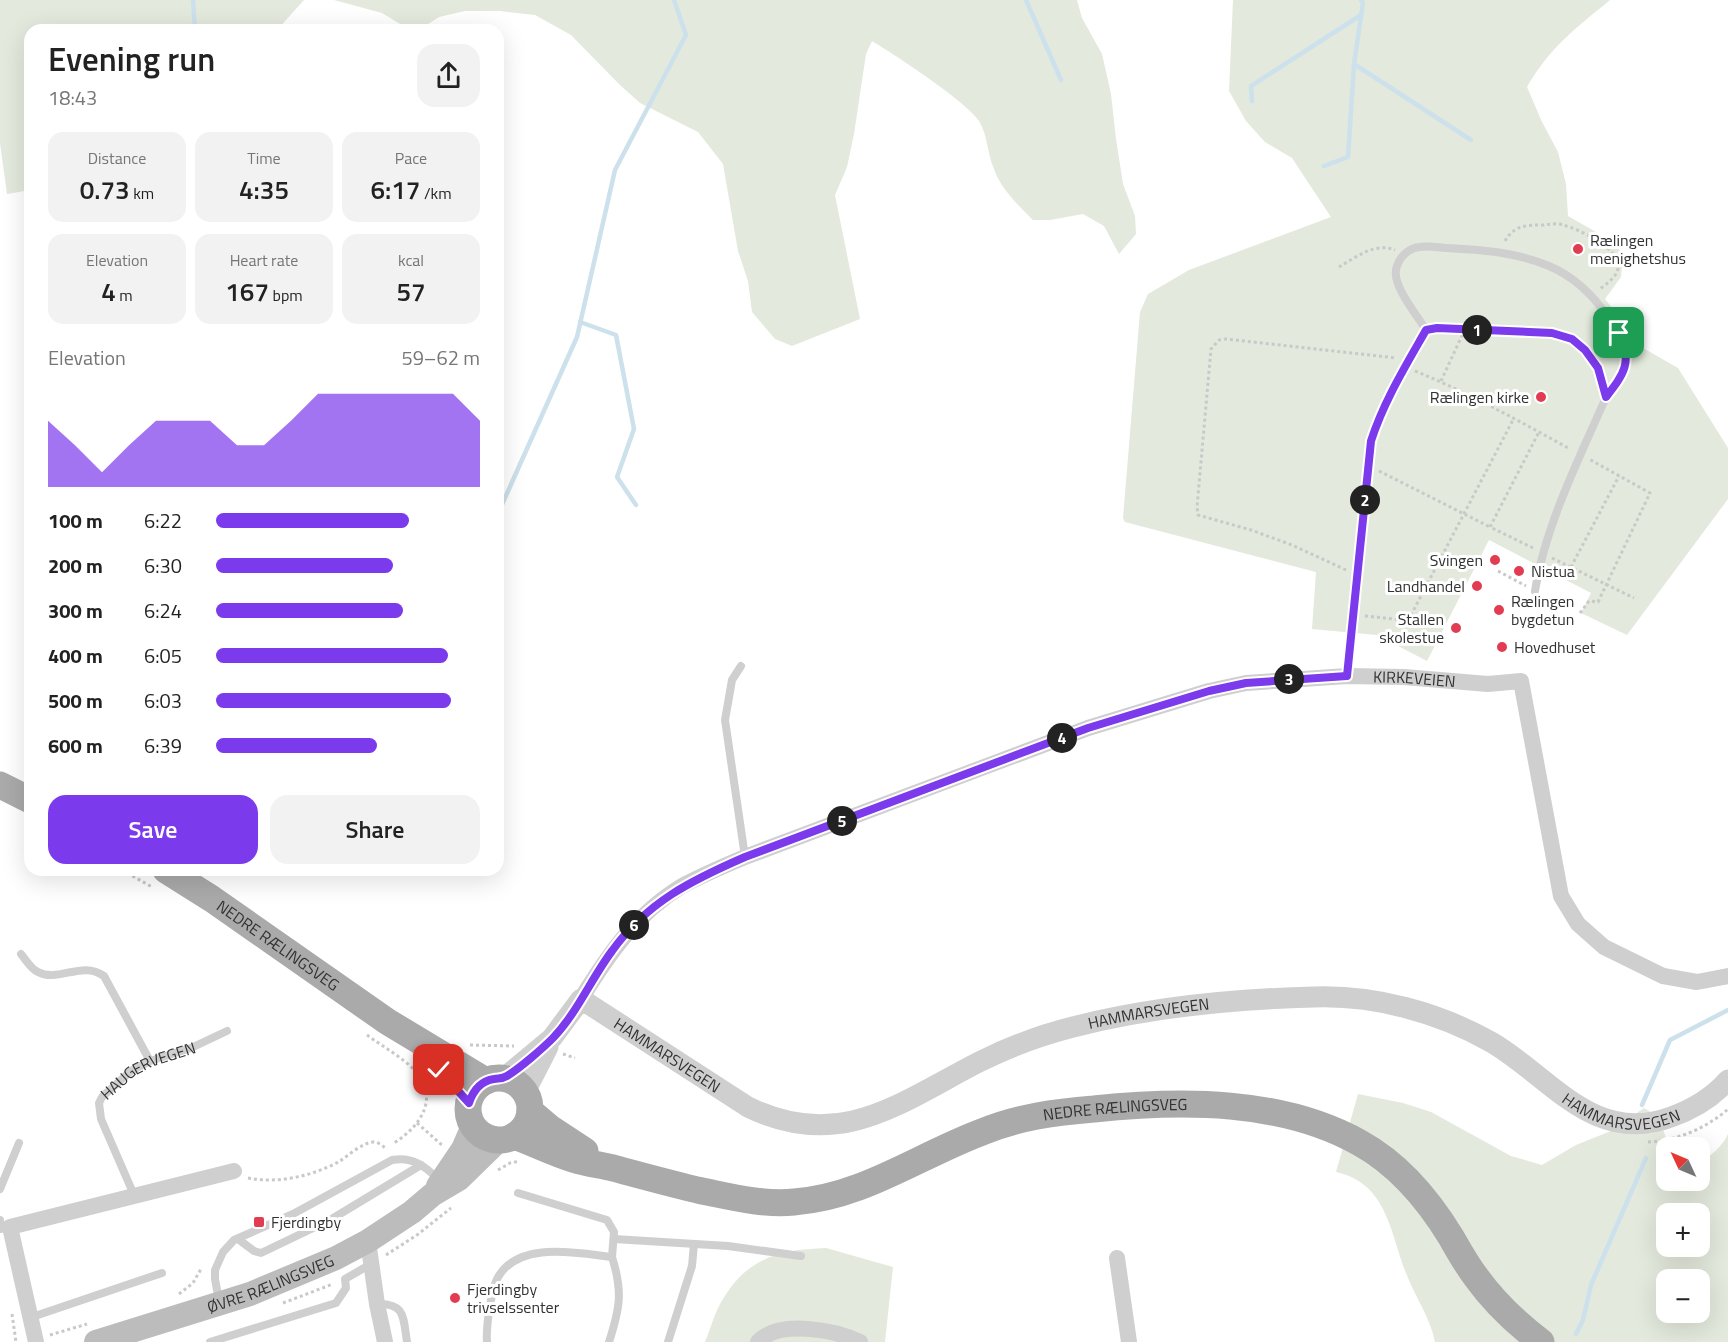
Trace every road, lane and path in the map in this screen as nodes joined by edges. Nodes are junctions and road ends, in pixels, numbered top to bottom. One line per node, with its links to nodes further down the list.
1 (1499, 251): 2 (lane); 4 (lane); 4 (path)
2 (1404, 254): 3 (path); 6 (lane)
3 (1339, 267)
4 (1592, 296): 9 (lane)
5 (1465, 329): 6 (path); 8 (path); 9 (path)
6 (1426, 330): 7 (lane)
7 (1407, 363): 8 (path); 10 (lane); 17 (path)
8 (1441, 381): 13 (path)
9 (1606, 397): 18 (lane)
10 (1367, 465): 13 (path); 17 (lane)
11 (1618, 476): 15 (path)
12 (1650, 493): 19 (path)
13 (1464, 514): 14 (path); 20 (path)
14 (1490, 527)
15 (1571, 567)
16 (1498, 571): 18 (path)
17 (1358, 575): 20 (lane)
18 (1535, 591)
19 (1580, 614)
20 (1354, 615): 22 (lane)
21 (741, 666): 25 (lane)
22 (1347, 676): 25 (street, KIRKEVEIEN); 28 (street, KIRKEVEIEN)
23 (0, 785): 24 (main road)
24 (24, 797)
25 (745, 857): 29 (street, KIRKEVEIEN)
26 (160, 879): 30 (main road, NEDRE RÆLINGSVEG)
27 (21, 954): 35 (lane)
28 (1728, 976)
29 (581, 999): 36 (street, HAMMARSVEGEN); 37 (street, KIRKEVEIEN)
30 (388, 1022): 37 (main road, NEDRE RÆLINGSVEG); 39 (main road, NEDRE RÆLINGSVEG)
31 (227, 1031): 35 (lane, HAUGERVEGEN)
32 (362, 1032): 40 (path)
33 (463, 1046): 34 (path)
34 (517, 1046)
35 (150, 1061): 55 (lane, HAUGERVEGEN)
36 (1728, 1080)
37 (511, 1091): 39 (main road); 41 (main road); 49 (main road, NEDRE RÆLINGSVEG)
38 (1728, 1109): 42 (path)
39 (471, 1114): 41 (main road); 53 (main road, ØVRE RÆLINGSVEG)
40 (417, 1123): 44 (path); 45 (path)
41 (507, 1138): 49 (main road, NEDRE RÆLINGSVEG); 53 (main road, ØVRE RÆLINGSVEG)
42 (1646, 1142)
43 (19, 1143): 52 (lane)
44 (394, 1143)
45 (444, 1147)
46 (386, 1148): 50 (path)
47 (528, 1162): 51 (path)
48 (421, 1165): 53 (lane); 57 (lane); 57 (lane)
49 (614, 1168): 83 (main road, NEDRE RÆLINGSVEG)
50 (234, 1171): 55 (street)
51 (490, 1176)
52 (0, 1188)
53 (439, 1188): 60 (main road, ØVRE RÆLINGSVEG)
54 (518, 1193): 58 (lane)
55 (134, 1195): 56 (street)
56 (3, 1226): 70 (street)
57 (238, 1239): 67 (lane)
58 (614, 1239): 59 (lane); 62 (lane)
59 (694, 1244): 61 (lane); 79 (lane)
60 (370, 1252): 67 (main road, ØVRE RÆLINGSVEG); 68 (street); 74 (lane)
61 (801, 1256)
62 (612, 1257): 77 (lane); 78 (lane)
63 (1116, 1258): 82 (street)
64 (201, 1269): 66 (path)
65 (162, 1274): 70 (lane)
66 (175, 1296)
67 (220, 1304): 71 (main road, ØVRE RÆLINGSVEG)
68 (376, 1304): 75 (street); 76 (lane)
69 (11, 1311): 73 (path)
70 (32, 1317): 72 (street)
71 (91, 1333): 72 (path)
72 (41, 1339)
73 (16, 1342)
74 (210, 1342)
75 (385, 1342)
76 (407, 1342)
77 (487, 1342)
78 (609, 1342)
79 (668, 1342)
80 (758, 1342): 81 (street)
81 (860, 1342)
82 (1129, 1342)
83 (1540, 1342)

